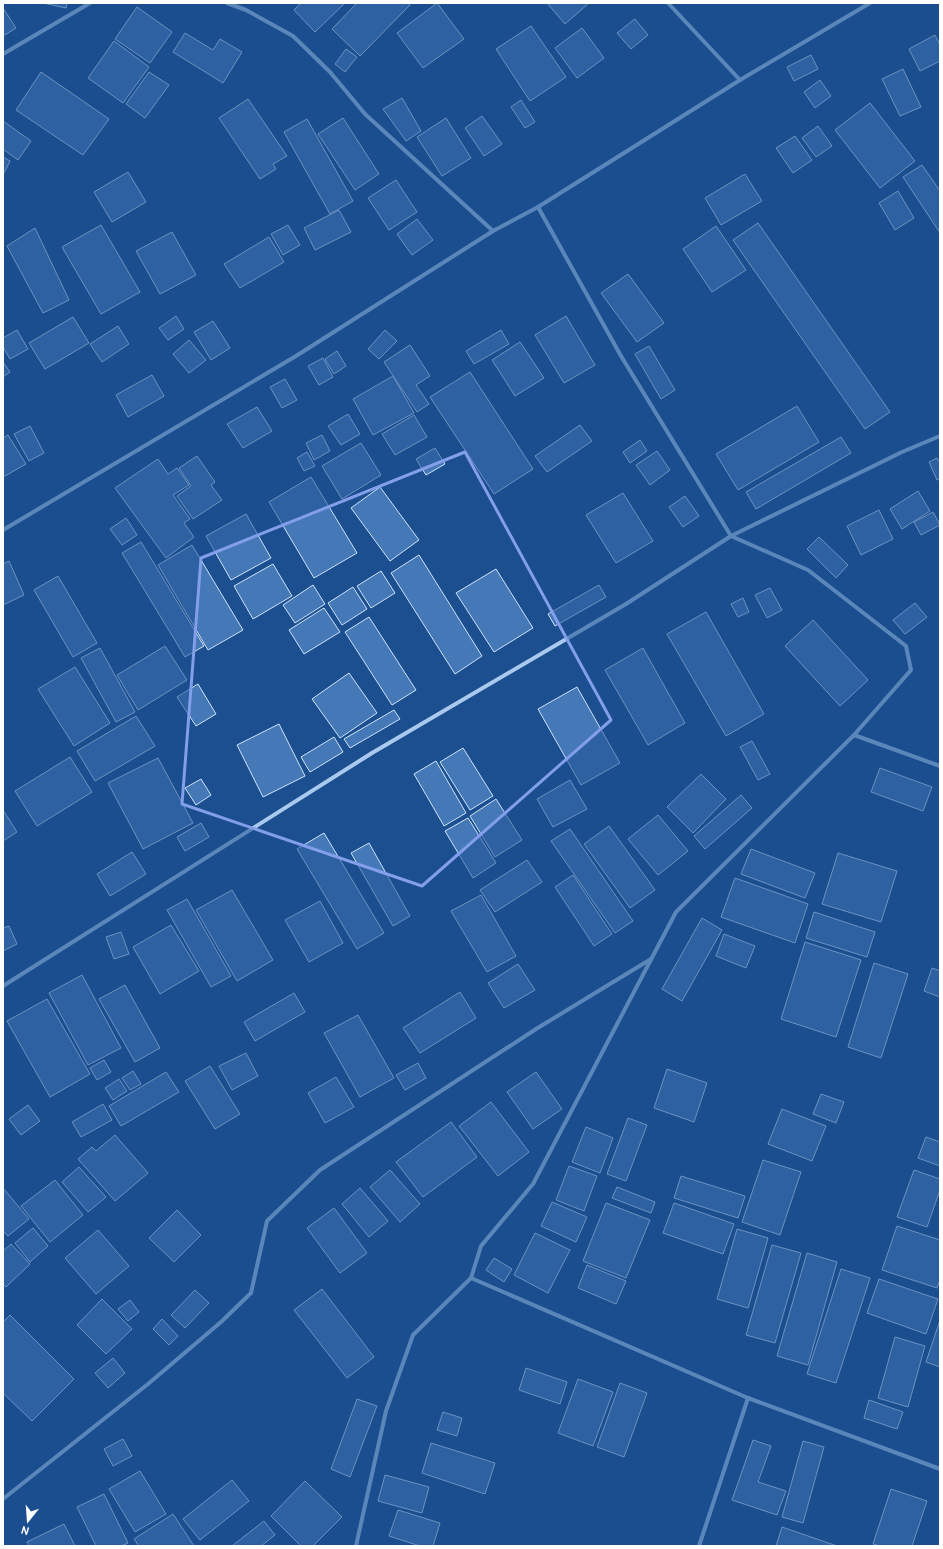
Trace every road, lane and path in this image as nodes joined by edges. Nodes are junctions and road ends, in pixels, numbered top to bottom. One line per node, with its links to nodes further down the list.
1 (90, 3): 5 (street)
2 (227, 3): 8 (street)
3 (668, 3): 6 (street)
4 (870, 3): 6 (street)
5 (3, 54)
6 (740, 80): 7 (street)
7 (538, 207): 8 (street); 11 (street)
8 (493, 232): 10 (street)
9 (940, 436): 11 (street)
10 (3, 530)
11 (731, 536): 12 (street); 15 (street)
12 (854, 735): 13 (street); 14 (street)
13 (940, 766)
14 (651, 959): 16 (street); 19 (street)
15 (3, 986)
16 (471, 1278): 17 (street); 20 (street)
17 (748, 1398): 18 (street); 21 (street)
18 (940, 1469)
19 (3, 1498)
20 (356, 1546)
21 (699, 1546)

